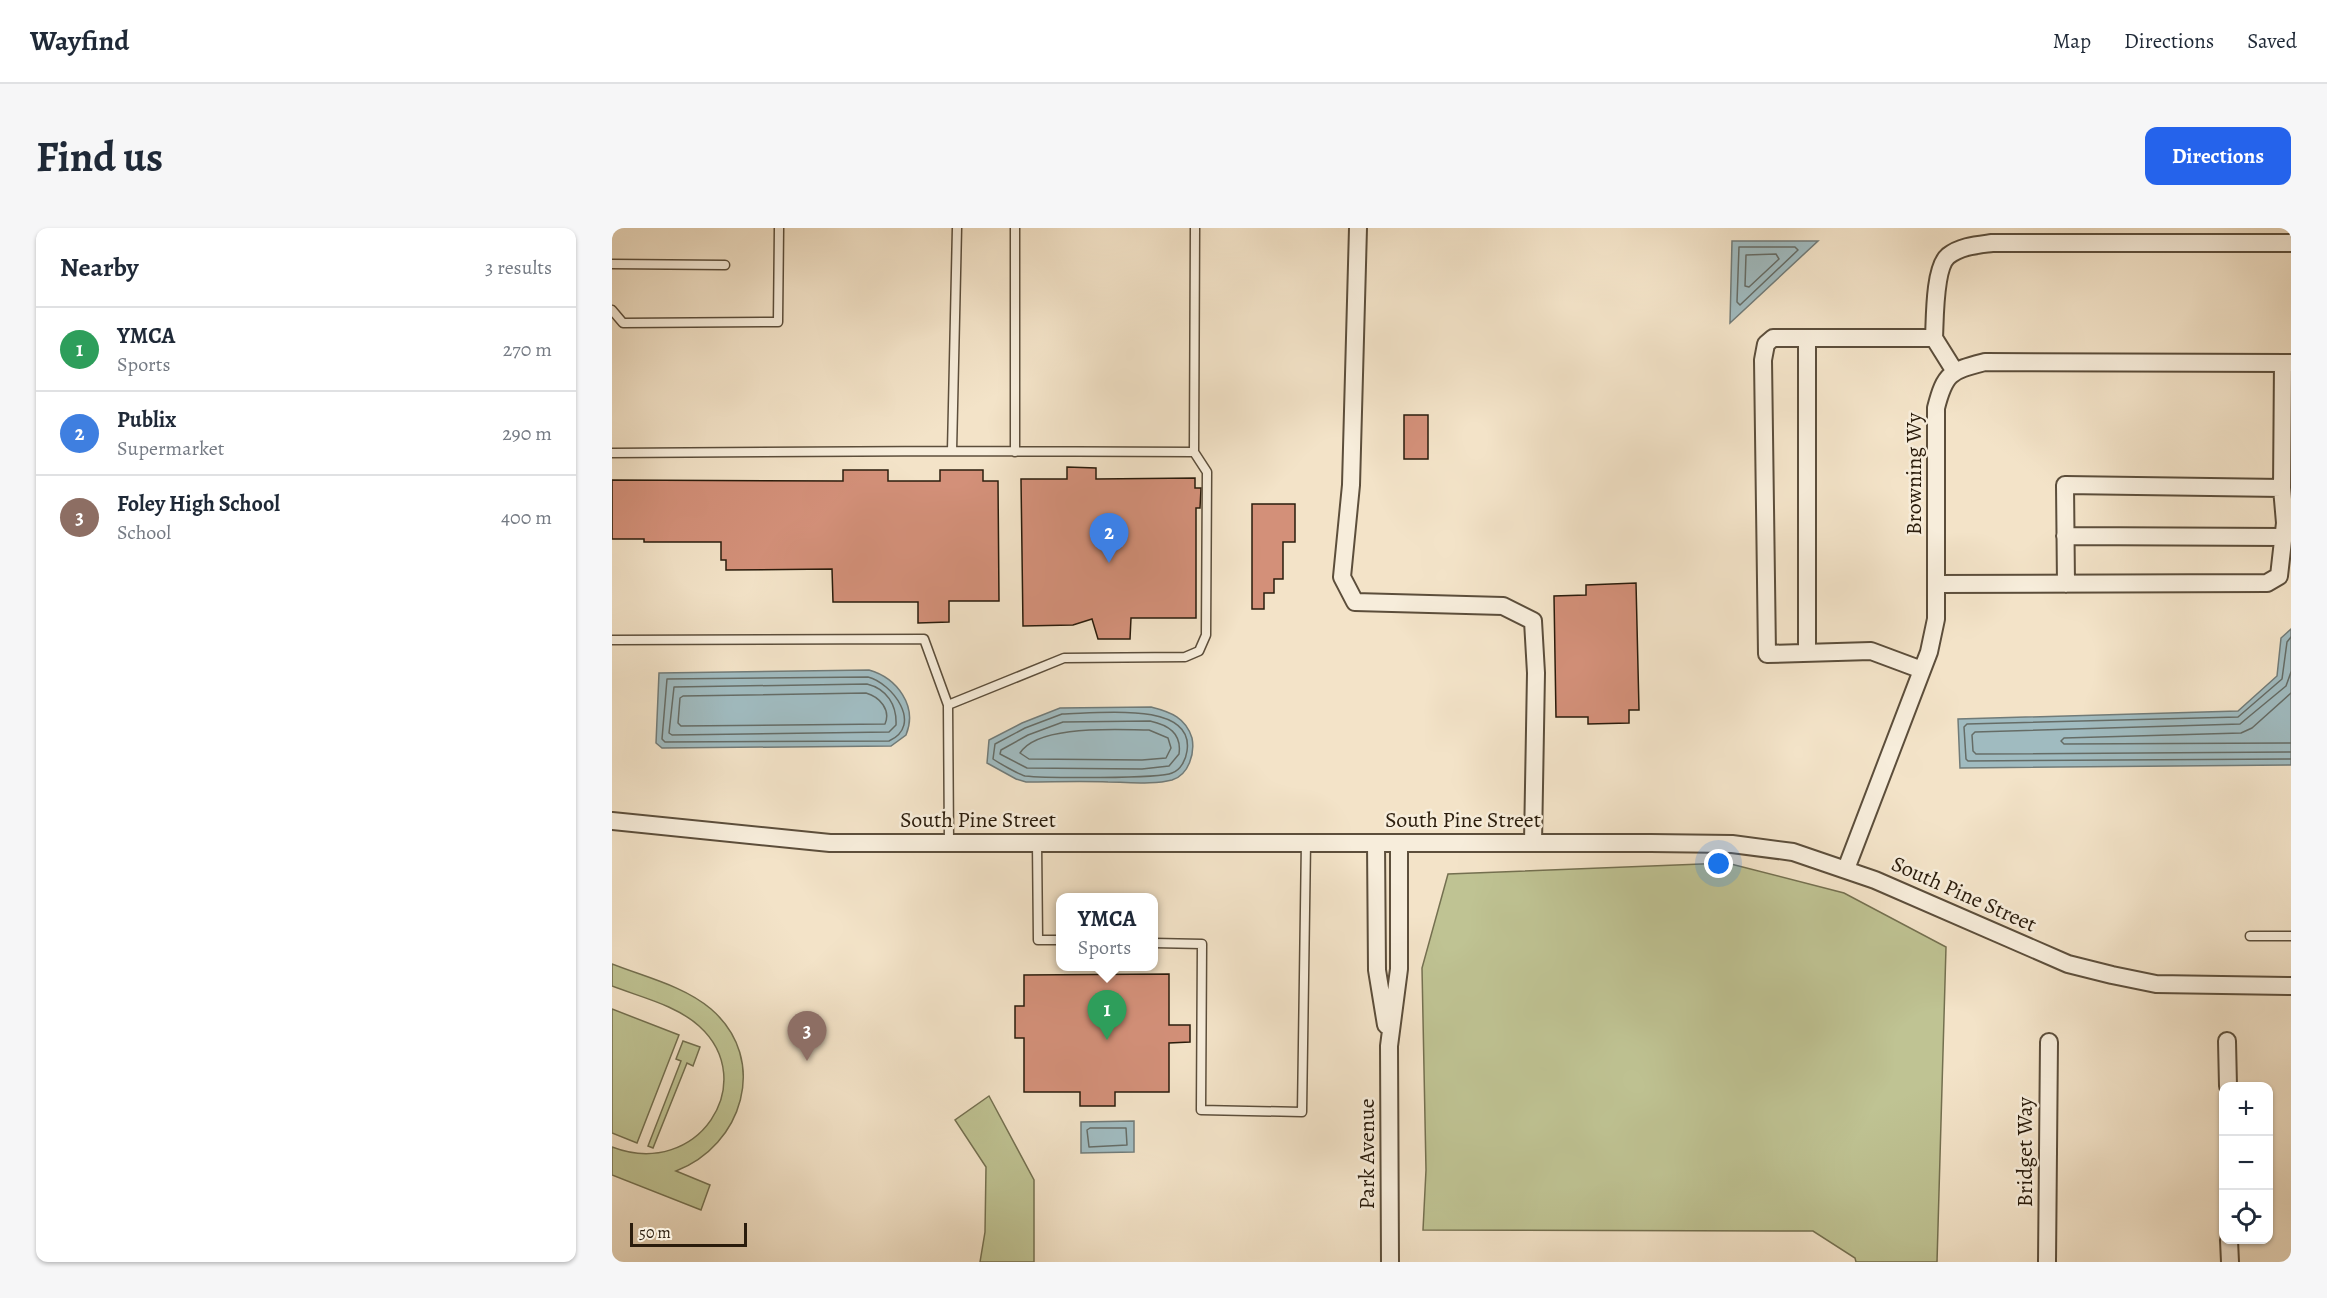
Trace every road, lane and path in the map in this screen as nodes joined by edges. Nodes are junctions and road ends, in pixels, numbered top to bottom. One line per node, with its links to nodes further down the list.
1 (779, 228): 9 (lane)
2 (957, 228): 14 (lane)
3 (1015, 228): 15 (lane)
4 (1195, 228): 17 (lane)
5 (1358, 228): 33 (street)
6 (2291, 243): 11 (street)
7 (612, 264): 8 (lane)
8 (725, 265)
9 (612, 310)
10 (1807, 338): 11 (street); 24 (street); 24 (street)
11 (1934, 338): 13 (street)
12 (2287, 363): 13 (street); 18 (street)
13 (1954, 370): 21 (street, Browning Wy)
14 (952, 451): 15 (lane); 16 (lane)
15 (1015, 452): 17 (lane)
16 (612, 453)
17 (1194, 453): 26 (lane)
18 (2282, 488): 19 (street); 20 (street)
19 (2287, 527): 20 (street); 22 (street)
20 (2065, 536): 22 (street)
21 (1936, 584): 22 (street); 25 (street, Browning Wy)
22 (2066, 584)
23 (612, 640): 26 (lane)
24 (1807, 652): 25 (street)
25 (1922, 670): 34 (street, Browning Wy)
26 (948, 705): 28 (lane)
27 (612, 821): 28 (street, South Pine Street)
28 (949, 842): 30 (street, South Pine Street)
29 (1306, 842): 30 (street, South Pine Street); 31 (street, South Pine Street); 38 (lane)
30 (1037, 843): 37 (lane)
31 (1376, 843): 32 (street, South Pine Street); 42 (street, Park Avenue)
32 (1399, 843): 33 (street, South Pine Street); 42 (street, Park Avenue)
33 (1533, 843): 34 (street, South Pine Street)
34 (1846, 869): 39 (street, South Pine Street)
35 (2250, 936): 36 (lane)
36 (2291, 936)
37 (1056, 940)
38 (1158, 943)
39 (2291, 986)
40 (2227, 1041): 43 (street)
41 (2049, 1042): 46 (street, Bridget Way)
42 (1389, 1046): 45 (street, Park Avenue)
43 (2228, 1082)
44 (2229, 1244): 47 (street)
45 (1390, 1262)
46 (2047, 1262)
47 (2230, 1262)

